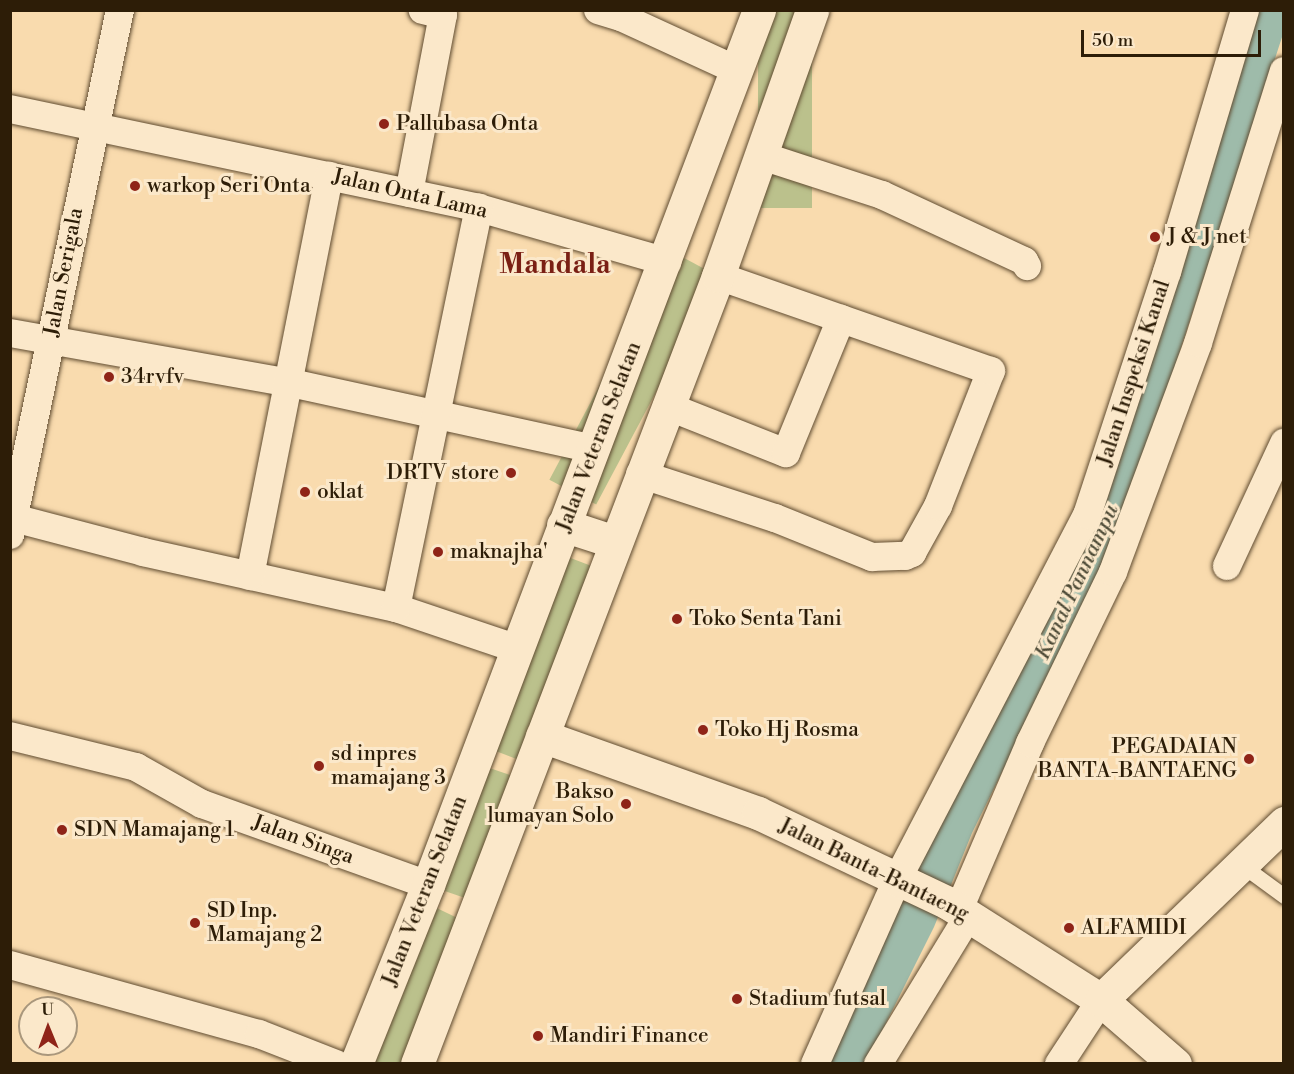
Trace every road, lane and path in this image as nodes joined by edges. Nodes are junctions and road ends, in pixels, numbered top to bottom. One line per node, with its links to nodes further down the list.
1 (120, 10): 10 (street, Jalan Serigala)
2 (598, 10): 7 (street)
3 (759, 10): 7 (main road, Jalan Veteran Selatan)
4 (812, 10): 11 (main road)
5 (1245, 10): 38 (street, Jalan Inspeksi Kanal)
6 (437, 12): 13 (street)
7 (736, 70): 15 (main road, Jalan Veteran Selatan)
8 (1284, 71): 41 (street)
9 (10, 109): 10 (street, Jalan Onta Lama)
10 (94, 125): 12 (street, Jalan Onta Lama); 20 (street, Jalan Serigala)
11 (762, 156): 16 (street); 17 (main road)
12 (329, 176): 13 (street, Jalan Onta Lama); 21 (street)
13 (409, 193): 14 (street, Jalan Onta Lama)
14 (479, 208): 15 (street, Jalan Onta Lama); 23 (street)
15 (667, 262): 25 (main road, Jalan Veteran Selatan)
16 (1027, 266)
17 (718, 276): 18 (street); 22 (main road)
18 (841, 319): 22 (street); 26 (street)
19 (10, 333): 20 (street)
20 (51, 339): 21 (street); 27 (street, Jalan Serigala)
21 (291, 383): 23 (street); 31 (street)
22 (667, 406): 26 (main road)
23 (435, 416): 25 (street); 32 (street)
24 (1284, 443): 30 (street)
25 (594, 449): 28 (main road, Jalan Veteran Selatan)
26 (640, 474): 29 (main road)
27 (12, 523): 31 (street)
28 (563, 525): 29 (main road); 33 (main road, Jalan Veteran Selatan)
29 (615, 542): 35 (main road)
30 (1227, 566)
31 (250, 576): 32 (street)
32 (396, 608): 33 (street)
33 (518, 649): 39 (main road, Jalan Veteran Selatan)
34 (10, 736): 39 (street, Jalan Singa)
35 (542, 736): 38 (main road, Jalan Banta-Bantaeng); 47 (main road)
36 (1284, 823): 37 (main road)
37 (1243, 866): 40 (lane); 43 (main road)
38 (902, 880): 41 (main road, Jalan Banta-Bantaeng); 48 (street, Jalan Inspeksi Kanal)
39 (428, 885): 46 (main road, Jalan Veteran Selatan)
40 (1284, 896)
41 (959, 909): 43 (main road, Jalan Banta-Bantaeng); 49 (street)
42 (10, 965): 45 (street)
43 (1101, 1000): 44 (main road, Jalan Banta-Bantaeng); 50 (street)
44 (1163, 1059)
45 (336, 1064)
46 (356, 1064)
47 (417, 1064)
48 (815, 1064)
49 (878, 1064)
50 (1059, 1064)

